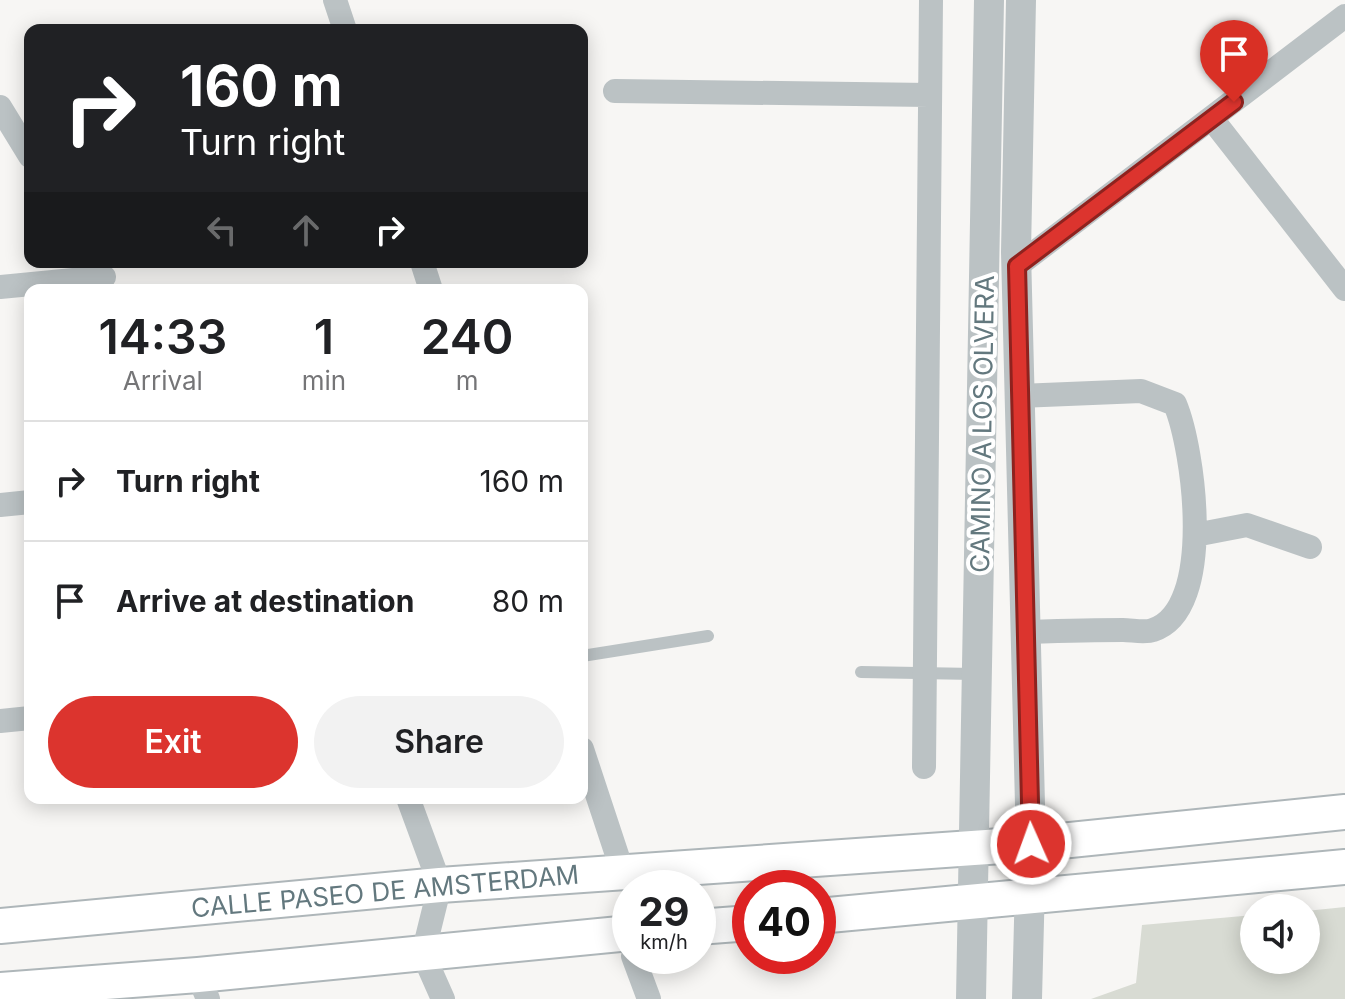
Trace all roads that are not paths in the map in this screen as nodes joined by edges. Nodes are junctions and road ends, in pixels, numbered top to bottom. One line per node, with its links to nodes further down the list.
1 (335, 0): 6 (street)
2 (931, 0): 8 (street)
3 (989, 0): 27 (street, CAMINO A LOS OLVERA)
4 (1021, 0): 12 (street, CAMINO A LOS OLVERA)
5 (1345, 16): 10 (street)
6 (343, 24)
7 (615, 91): 8 (street)
8 (929, 95): 28 (street)
9 (0, 107): 11 (street)
10 (1212, 119): 12 (street); 17 (street)
11 (24, 146)
12 (1017, 266): 18 (street, CAMINO A LOS OLVERA)
13 (104, 276): 15 (street)
14 (24, 284): 16 (street)
15 (28, 284)
16 (0, 287)
17 (1345, 289)
18 (1019, 396): 21 (street); 23 (street, CAMINO A LOS OLVERA)
19 (24, 503): 20 (street)
20 (0, 505)
21 (1195, 535): 22 (street); 23 (street)
22 (1310, 547)
23 (1025, 632): 35 (street, CAMINO A LOS OLVERA)
24 (708, 636): 25 (lane)
25 (588, 655)
26 (861, 672): 28 (lane)
27 (978, 674): 28 (lane); 36 (street, CAMINO A LOS OLVERA)
28 (923, 675): 32 (street)
29 (24, 719): 30 (street)
30 (0, 721)
31 (588, 767): 38 (street)
32 (924, 767)
33 (410, 804): 40 (street)
34 (1345, 812): 35 (main road, CALLE PASEO DE AMSTERDAM)
35 (1031, 844): 36 (main road, CALLE PASEO DE AMSTERDAM); 41 (street, CAMINO A LOS OLVERA)
36 (974, 847): 38 (main road, CALLE PASEO DE AMSTERDAM); 42 (street, CAMINO A LOS OLVERA)
37 (1345, 867): 41 (main road)
38 (622, 870)
39 (612, 871): 40 (main road, CALLE PASEO DE AMSTERDAM)
40 (440, 885): 44 (main road, CALLE PASEO DE AMSTERDAM); 46 (street)
41 (1031, 897): 42 (main road); 53 (street, CAMINO A LOS OLVERA)
42 (972, 903): 43 (main road); 52 (street, CAMINO A LOS OLVERA)
43 (836, 914)
44 (0, 926)
45 (612, 944): 46 (main road)
46 (423, 954): 48 (main road); 50 (street)
47 (640, 974): 51 (street)
48 (203, 987): 49 (main road)
49 (0, 990)
50 (443, 999)
51 (649, 999)
52 (971, 999)
53 (1027, 999)

